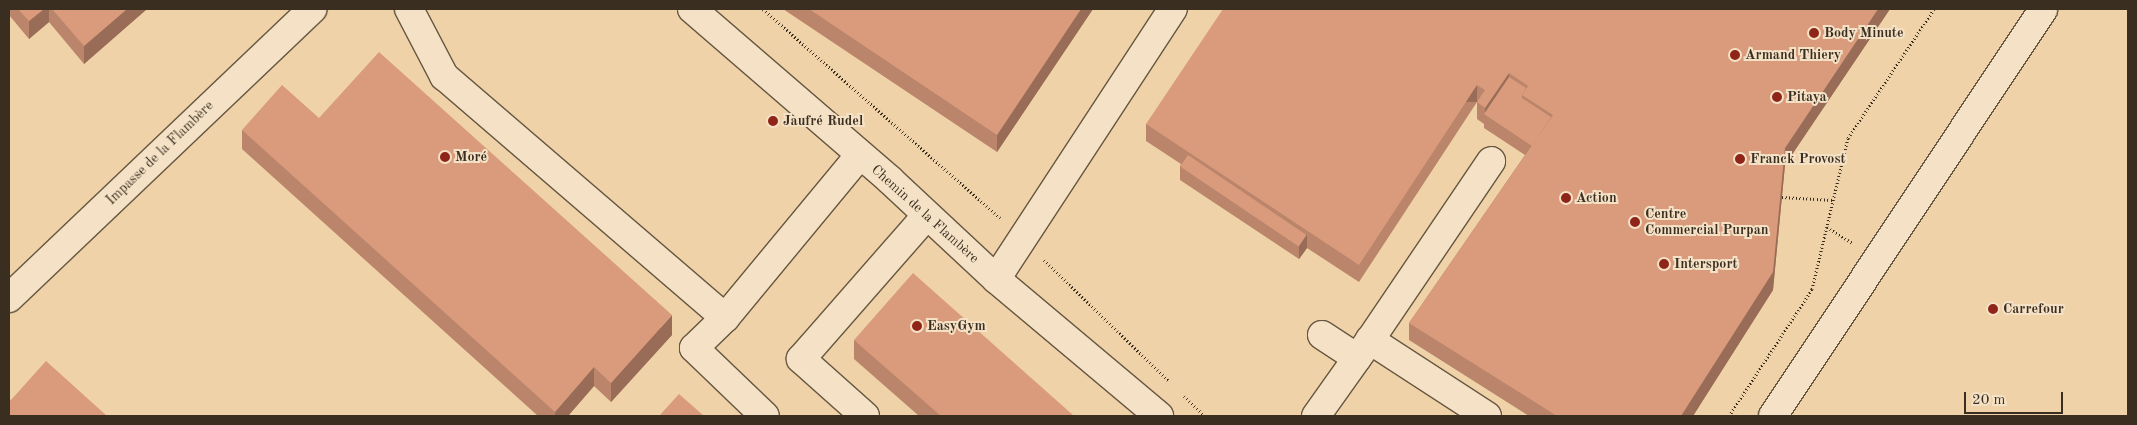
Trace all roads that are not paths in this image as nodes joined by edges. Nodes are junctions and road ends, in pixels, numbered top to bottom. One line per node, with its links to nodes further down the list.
1 (312, 9): 10 (street, Impasse de la Flambère)
2 (409, 9): 11 (street)
3 (692, 9): 6 (street, Chemin de la Flambère)
4 (1173, 9): 9 (street)
5 (2043, 9): 19 (street)
6 (860, 155): 8 (street, Chemin de la Flambère); 11 (street)
7 (1491, 161): 13 (street)
8 (927, 215): 9 (street, Chemin de la Flambère); 15 (street)
9 (996, 280): 16 (street, Chemin de la Flambère)
10 (9, 298)
11 (725, 318): 14 (street)
12 (1322, 335): 13 (street)
13 (1364, 349): 17 (street); 18 (street)
14 (765, 416)
15 (865, 416)
16 (1159, 416)
17 (1316, 416)
18 (1487, 416)
19 (1773, 416)

